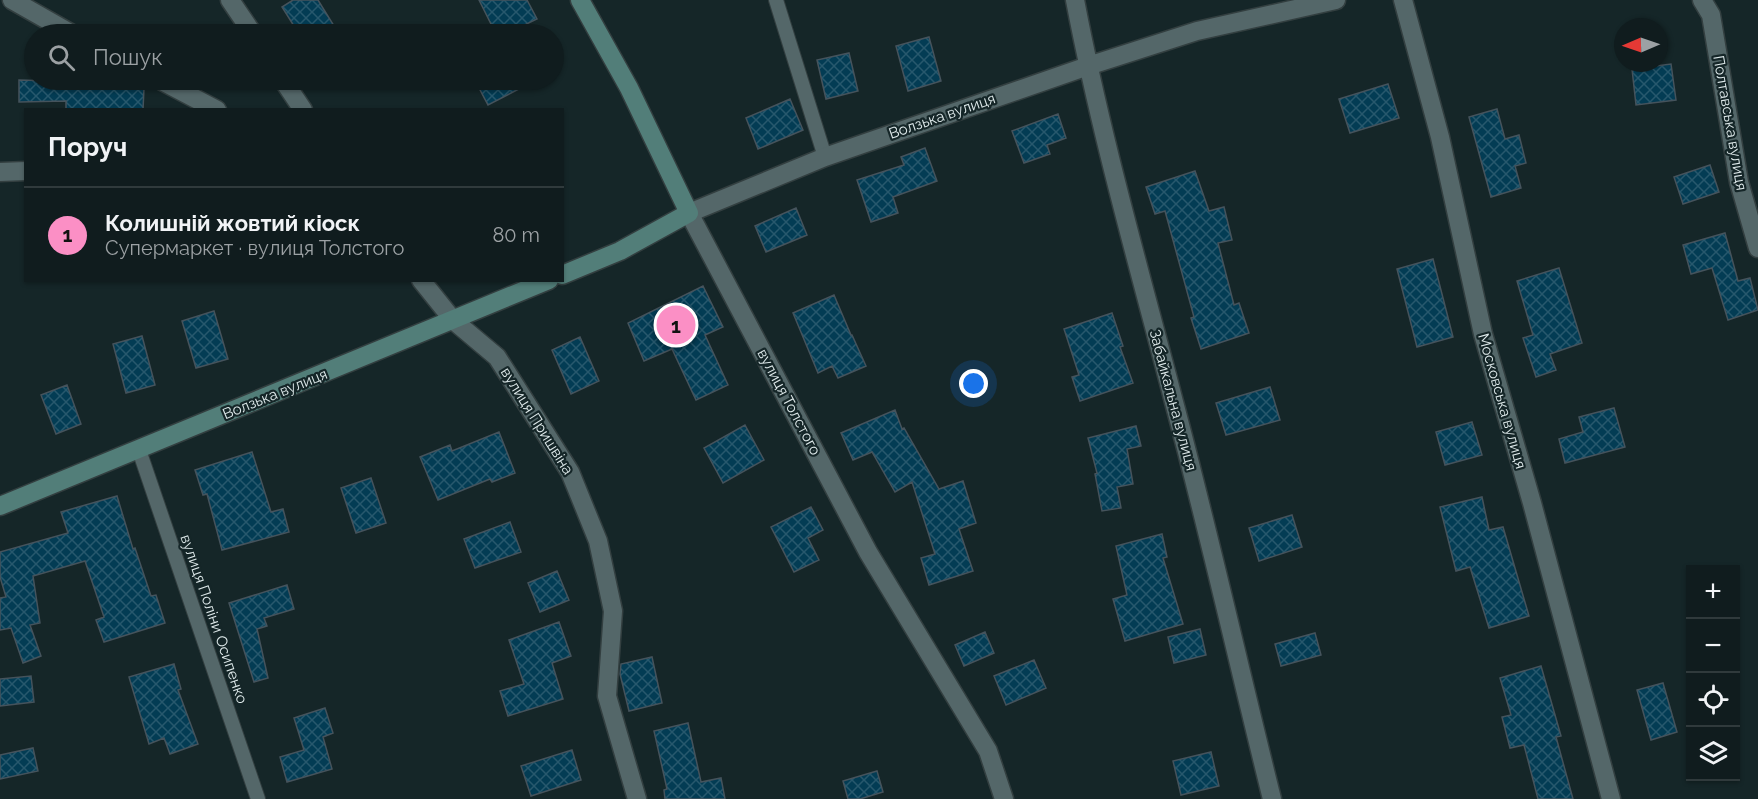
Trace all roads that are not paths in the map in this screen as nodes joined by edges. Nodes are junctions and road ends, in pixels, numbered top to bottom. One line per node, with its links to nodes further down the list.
1 (12, 0): 9 (street)
2 (230, 0): 10 (street)
3 (580, 0): 19 (street, вулиця Толстого)
4 (776, 0): 16 (lane)
5 (1075, 0): 11 (street, Забайкальна вулиця)
6 (1336, 0): 11 (street, Волзька вулиця)
7 (1403, 0): 31 (street, Московська вулиця)
8 (1702, 0): 20 (street, Полтавська вулиця)
9 (54, 24)
10 (246, 24)
11 (1088, 66): 16 (street, Волзька вулиця); 30 (street, Забайкальна вулиця)
12 (179, 90): 14 (street)
13 (290, 90): 15 (street)
14 (214, 108)
15 (302, 108)
16 (825, 157): 19 (street, Волзька вулиця)
17 (24, 171): 18 (street)
18 (0, 172)
19 (689, 213): 21 (street, Волзька вулиця); 29 (street, вулиця Толстого)
20 (1758, 248)
21 (564, 274)
22 (423, 282): 24 (street, вулиця Пришвіна)
23 (544, 282): 24 (street, Волзька вулиця)
24 (453, 320): 25 (street, Волзька вулиця); 28 (street, вулиця Пришвіна)
25 (139, 450): 26 (street, Волзька вулиця); 27 (lane, вулиця Поліни Осипенко)
26 (0, 506)
27 (258, 799)
28 (637, 799)
29 (1004, 799)
30 (1272, 799)
31 (1611, 799)

